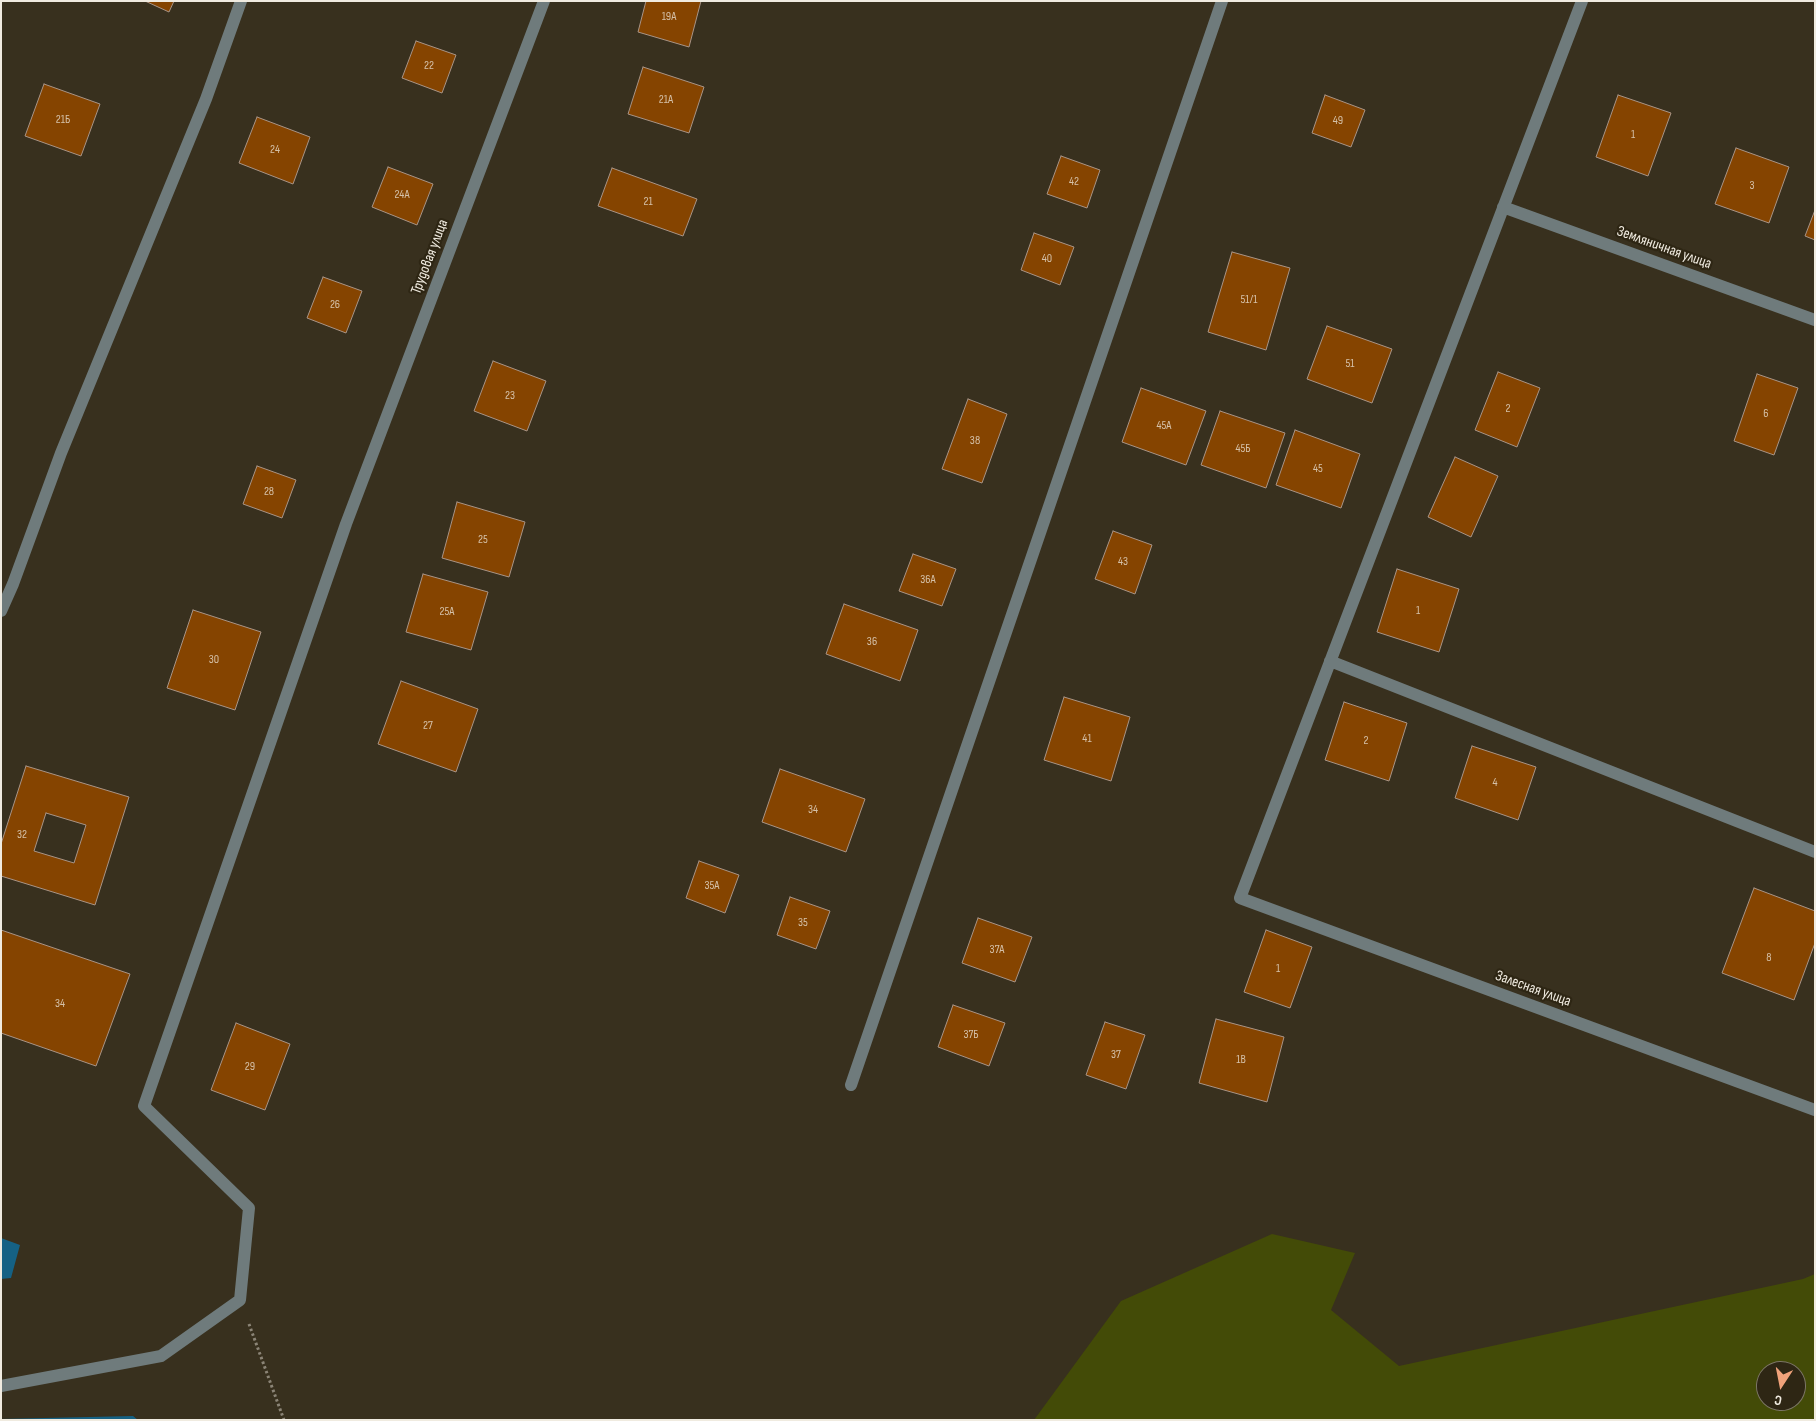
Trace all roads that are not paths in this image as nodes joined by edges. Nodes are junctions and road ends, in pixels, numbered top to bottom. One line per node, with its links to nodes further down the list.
1 (241, 1): 7 (street)
2 (544, 1): 12 (street, Трудовая улица)
3 (1222, 1): 10 (street)
4 (1582, 1): 5 (street)
5 (1503, 207): 6 (street, Земляничная улица); 8 (street)
6 (1815, 320)
7 (1, 611)
8 (1330, 661): 9 (street); 11 (street, Залесная улица)
9 (1815, 852)
10 (851, 1085)
11 (1815, 1110)
12 (1, 1386)

